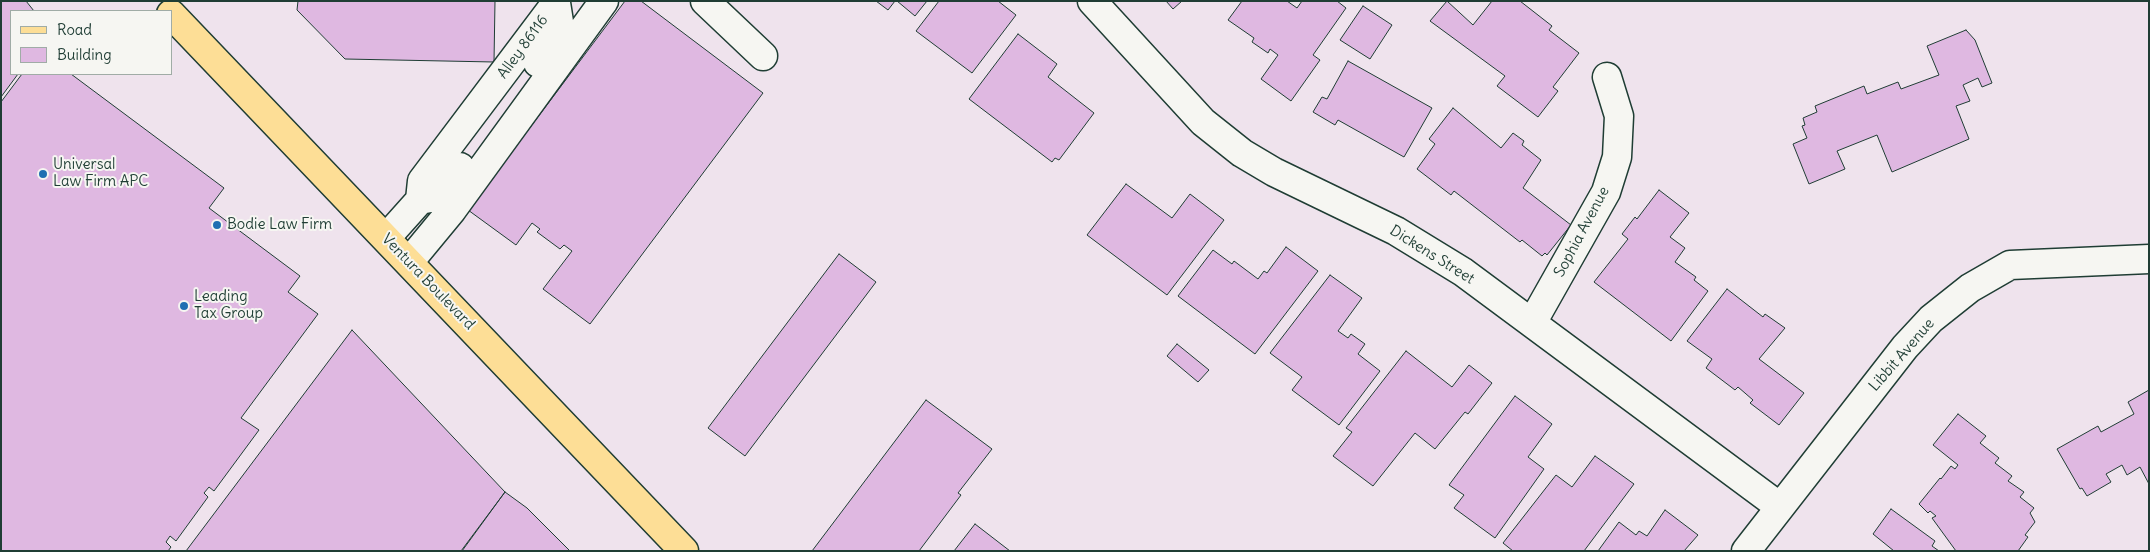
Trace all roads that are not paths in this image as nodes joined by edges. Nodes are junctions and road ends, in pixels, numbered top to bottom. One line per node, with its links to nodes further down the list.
1 (604, 1): 10 (street)
2 (705, 1): 5 (street)
3 (1092, 1): 11 (street, Dickens Street)
4 (172, 14): 8 (main road, Ventura Boulevard)
5 (762, 56)
6 (1607, 77): 11 (street, Sophia Avenue)
7 (420, 200): 7 (street, Alley 86116); 8 (street, Alley 86116)
8 (386, 238): 10 (main road, Ventura Boulevard)
9 (2149, 259): 12 (street, Libbit Avenue)
10 (409, 262): 13 (main road, Ventura Boulevard)
11 (1532, 324): 12 (street, Dickens Street)
12 (1780, 506): 14 (street, Libbit Avenue)
13 (684, 551)
14 (1746, 551)

